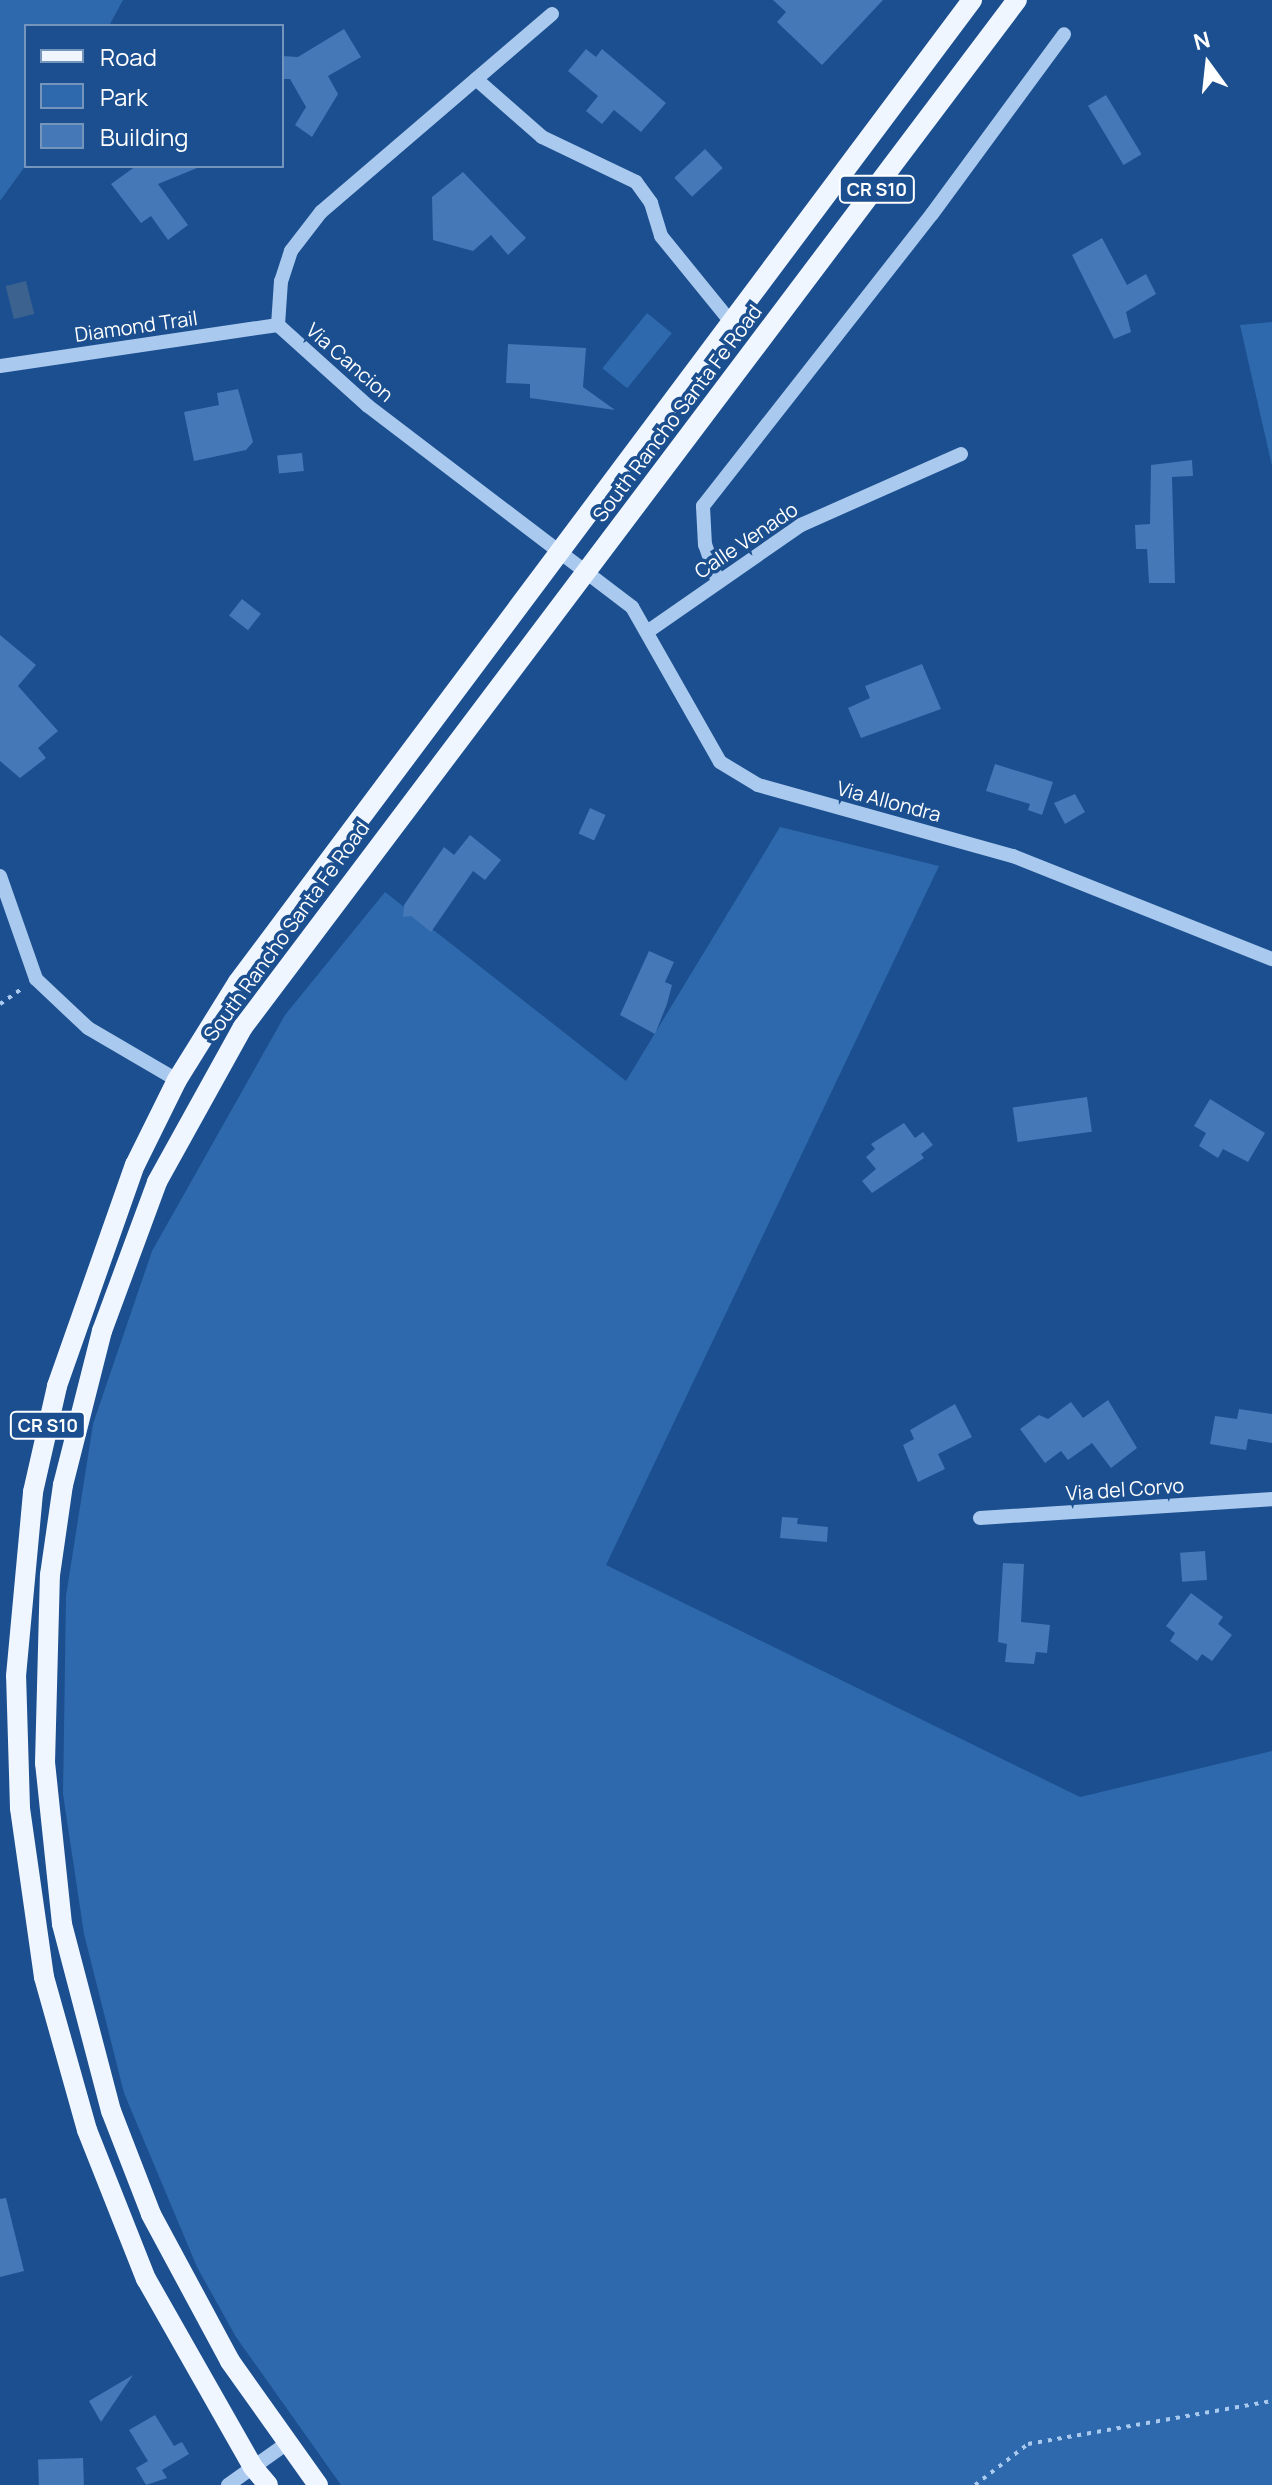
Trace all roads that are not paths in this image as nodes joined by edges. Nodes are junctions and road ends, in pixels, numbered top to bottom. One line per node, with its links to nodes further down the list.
1 (972, 0): 6 (main road, South Rancho Santa Fe Road / CR S10)
2 (1017, 0): 11 (main road, South Rancho Santa Fe Road / CR S10)
3 (552, 14): 5 (street, Via Cancion)
4 (1064, 34): 12 (street)
5 (476, 79): 6 (street); 7 (street, Via Cancion)
6 (731, 322): 10 (main road, South Rancho Santa Fe Road / CR S10)
7 (278, 325): 8 (street, Diamond Trail); 10 (street, Via Cancion)
8 (0, 366)
9 (961, 454): 12 (street, Calle Venado)
10 (558, 550): 11 (street, Via Cancion); 16 (main road, South Rancho Santa Fe Road / CR S10)
11 (585, 571): 13 (street, Via Allondra); 19 (main road, South Rancho Santa Fe Road / CR S10)
12 (718, 582): 13 (street, Calle Venado)
13 (647, 632): 15 (street, Via Allondra)
14 (0, 876): 16 (street)
15 (1272, 959)
16 (177, 1080): 20 (main road, South Rancho Santa Fe Road / CR S10)
17 (1272, 1499): 18 (street, Via del Corvo)
18 (980, 1518)
19 (286, 2444): 20 (street); 23 (main road, South Rancho Santa Fe Road / CR S10)
20 (253, 2467): 21 (street); 22 (main road, South Rancho Santa Fe Road / CR S10)
21 (228, 2485)
22 (268, 2485)
23 (318, 2485)

